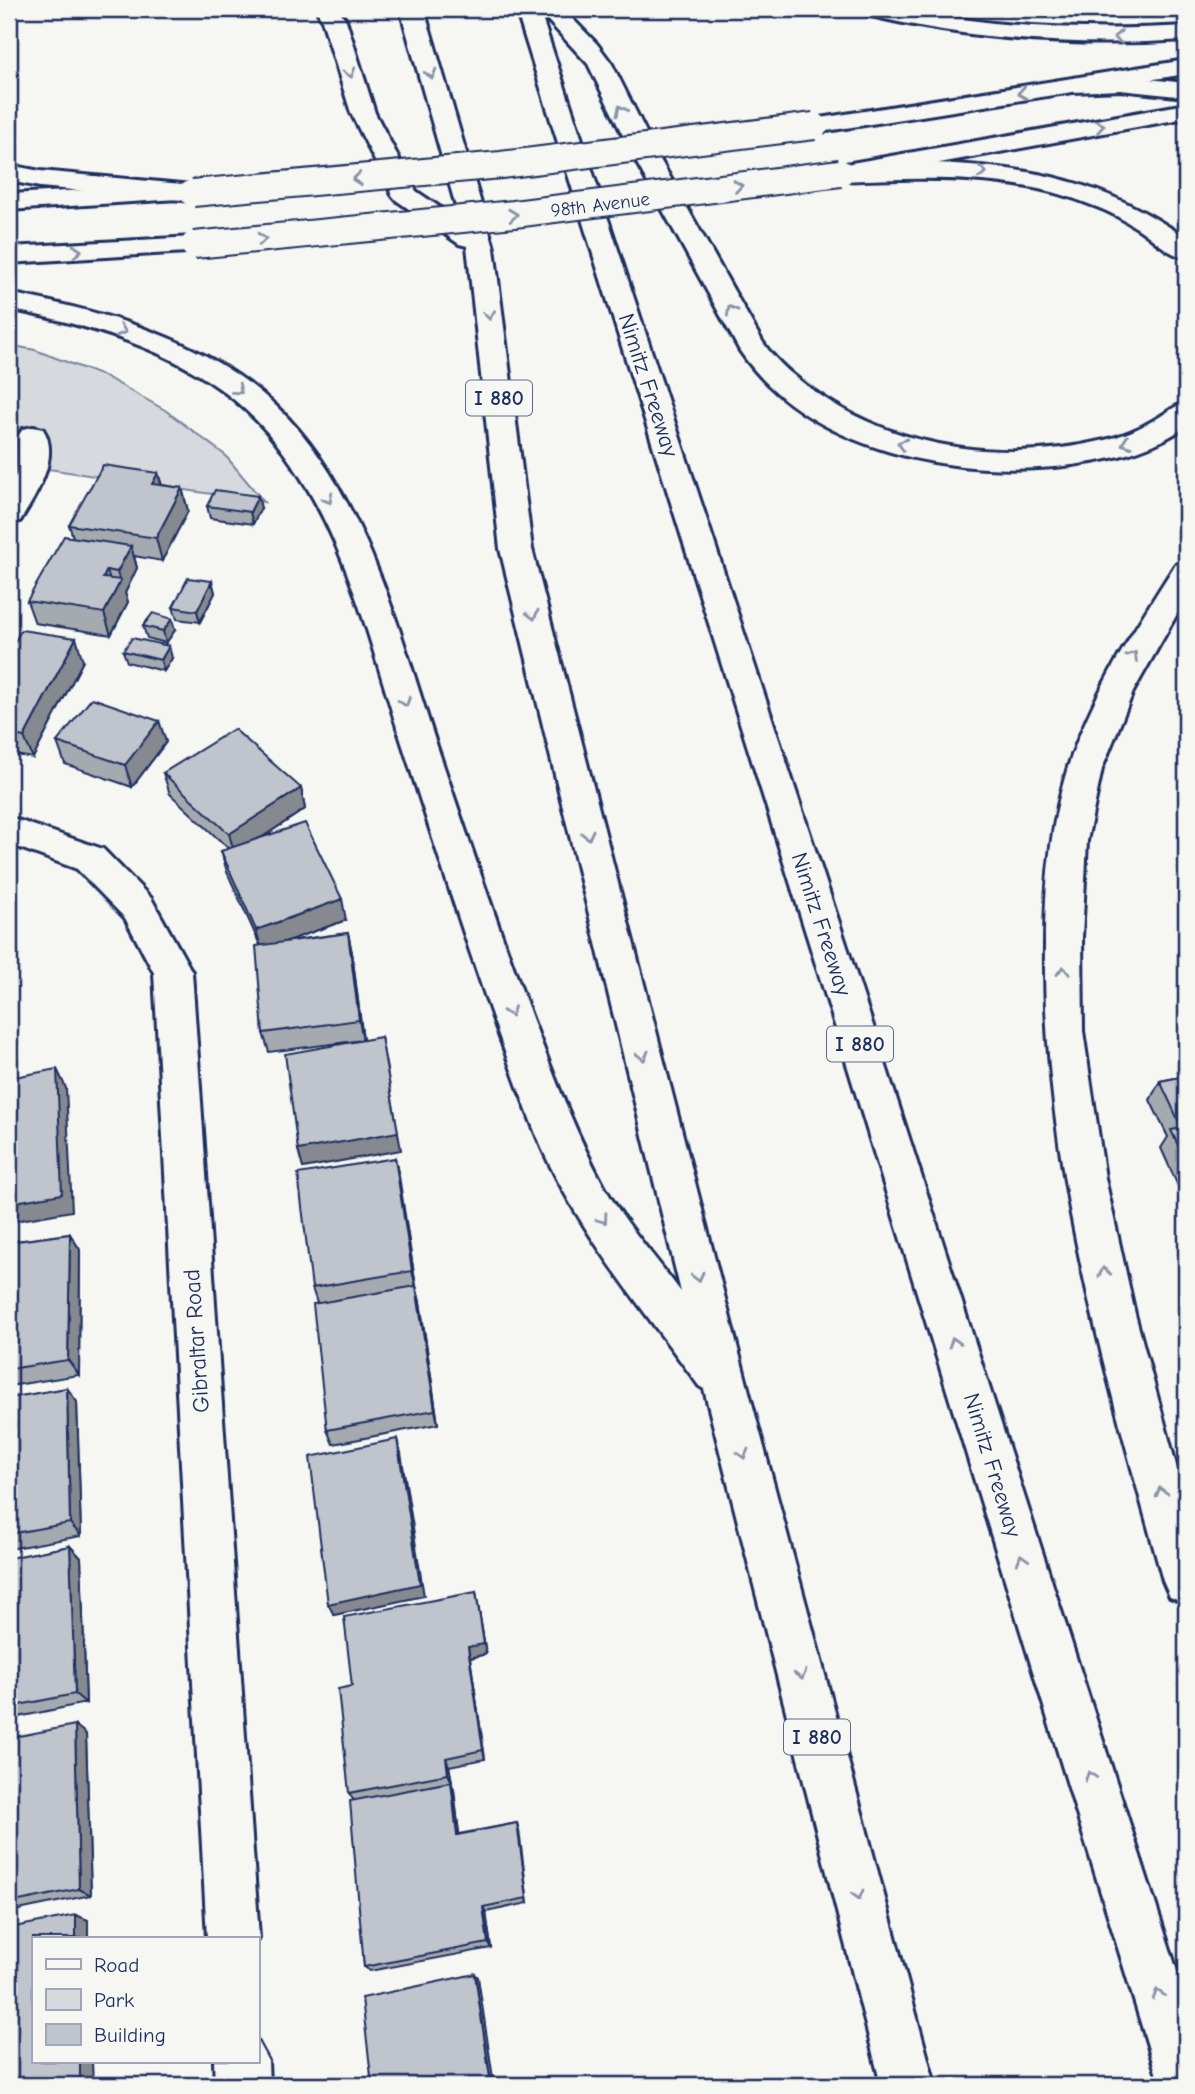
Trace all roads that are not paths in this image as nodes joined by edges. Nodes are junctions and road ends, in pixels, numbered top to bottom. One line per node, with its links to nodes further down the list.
1 (327, 9): 15 (main road, one-way to 15)
2 (412, 9): 15 (main road, I 880, one-way to 15)
3 (528, 9): 28 (main road, Nimitz Freeway / I 880, one-way to 3)
4 (550, 9): 19 (main road, one-way to 4)
5 (871, 9): 6 (main road, one-way to 5)
6 (1186, 33)
7 (1186, 67): 8 (main road)
8 (1073, 85): 9 (main road); 13 (main road, one-way to 13, bridge)
9 (1186, 90)
10 (1186, 111): 12 (main road, 98th Avenue, one-way to 10)
11 (9, 173): 13 (main road)
12 (840, 173): 16 (main road, one-way to 16); 17 (main road, 98th Avenue, one-way to 12, bridge)
13 (193, 193): 14 (main road)
14 (9, 201)
15 (481, 248): 24 (main road, I 880, one-way to 24)
16 (1186, 250)
17 (9, 255)
18 (9, 301): 24 (main road, one-way to 24)
19 (1186, 412)
20 (33, 436): 21 (main road)
21 (9, 514)
22 (1186, 573): 25 (main road, one-way to 22)
23 (9, 830): 26 (main road, Gibraltar Road)
24 (726, 1388): 30 (main road, I 880, one-way to 30)
25 (1186, 1581)
26 (233, 1937)
27 (240, 2062): 29 (main road)
28 (1186, 2082)
29 (242, 2085)
30 (908, 2085)

